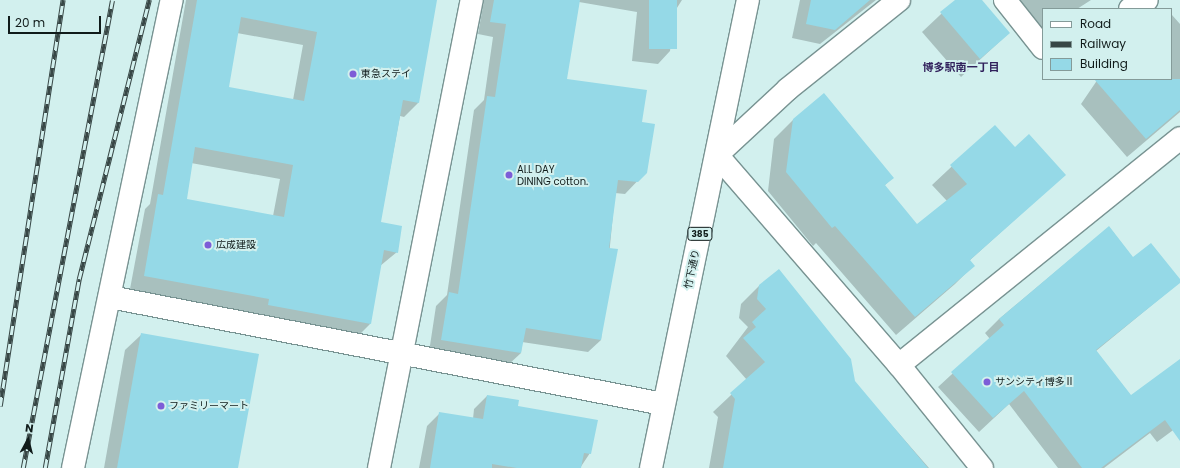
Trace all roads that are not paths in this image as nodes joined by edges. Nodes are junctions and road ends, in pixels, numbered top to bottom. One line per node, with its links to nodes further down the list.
1 (172, 0): 11 (main road)
2 (472, 0): 12 (main road)
3 (748, 0): 10 (main road, 竹下通り / 385)
4 (899, 0): 10 (main road)
5 (1005, 0): 8 (main road)
6 (1147, 0): 7 (main road)
7 (1132, 8)
8 (1042, 47)
9 (1180, 138): 13 (main road)
10 (717, 155): 13 (main road); 14 (main road, 竹下通り / 385)
11 (110, 297): 12 (main road); 15 (main road)
12 (401, 355): 14 (main road); 16 (main road)
13 (899, 365): 18 (main road)
14 (663, 404): 17 (main road, 竹下通り / 385)
15 (73, 468)
16 (378, 468)
17 (651, 468)
18 (982, 468)

